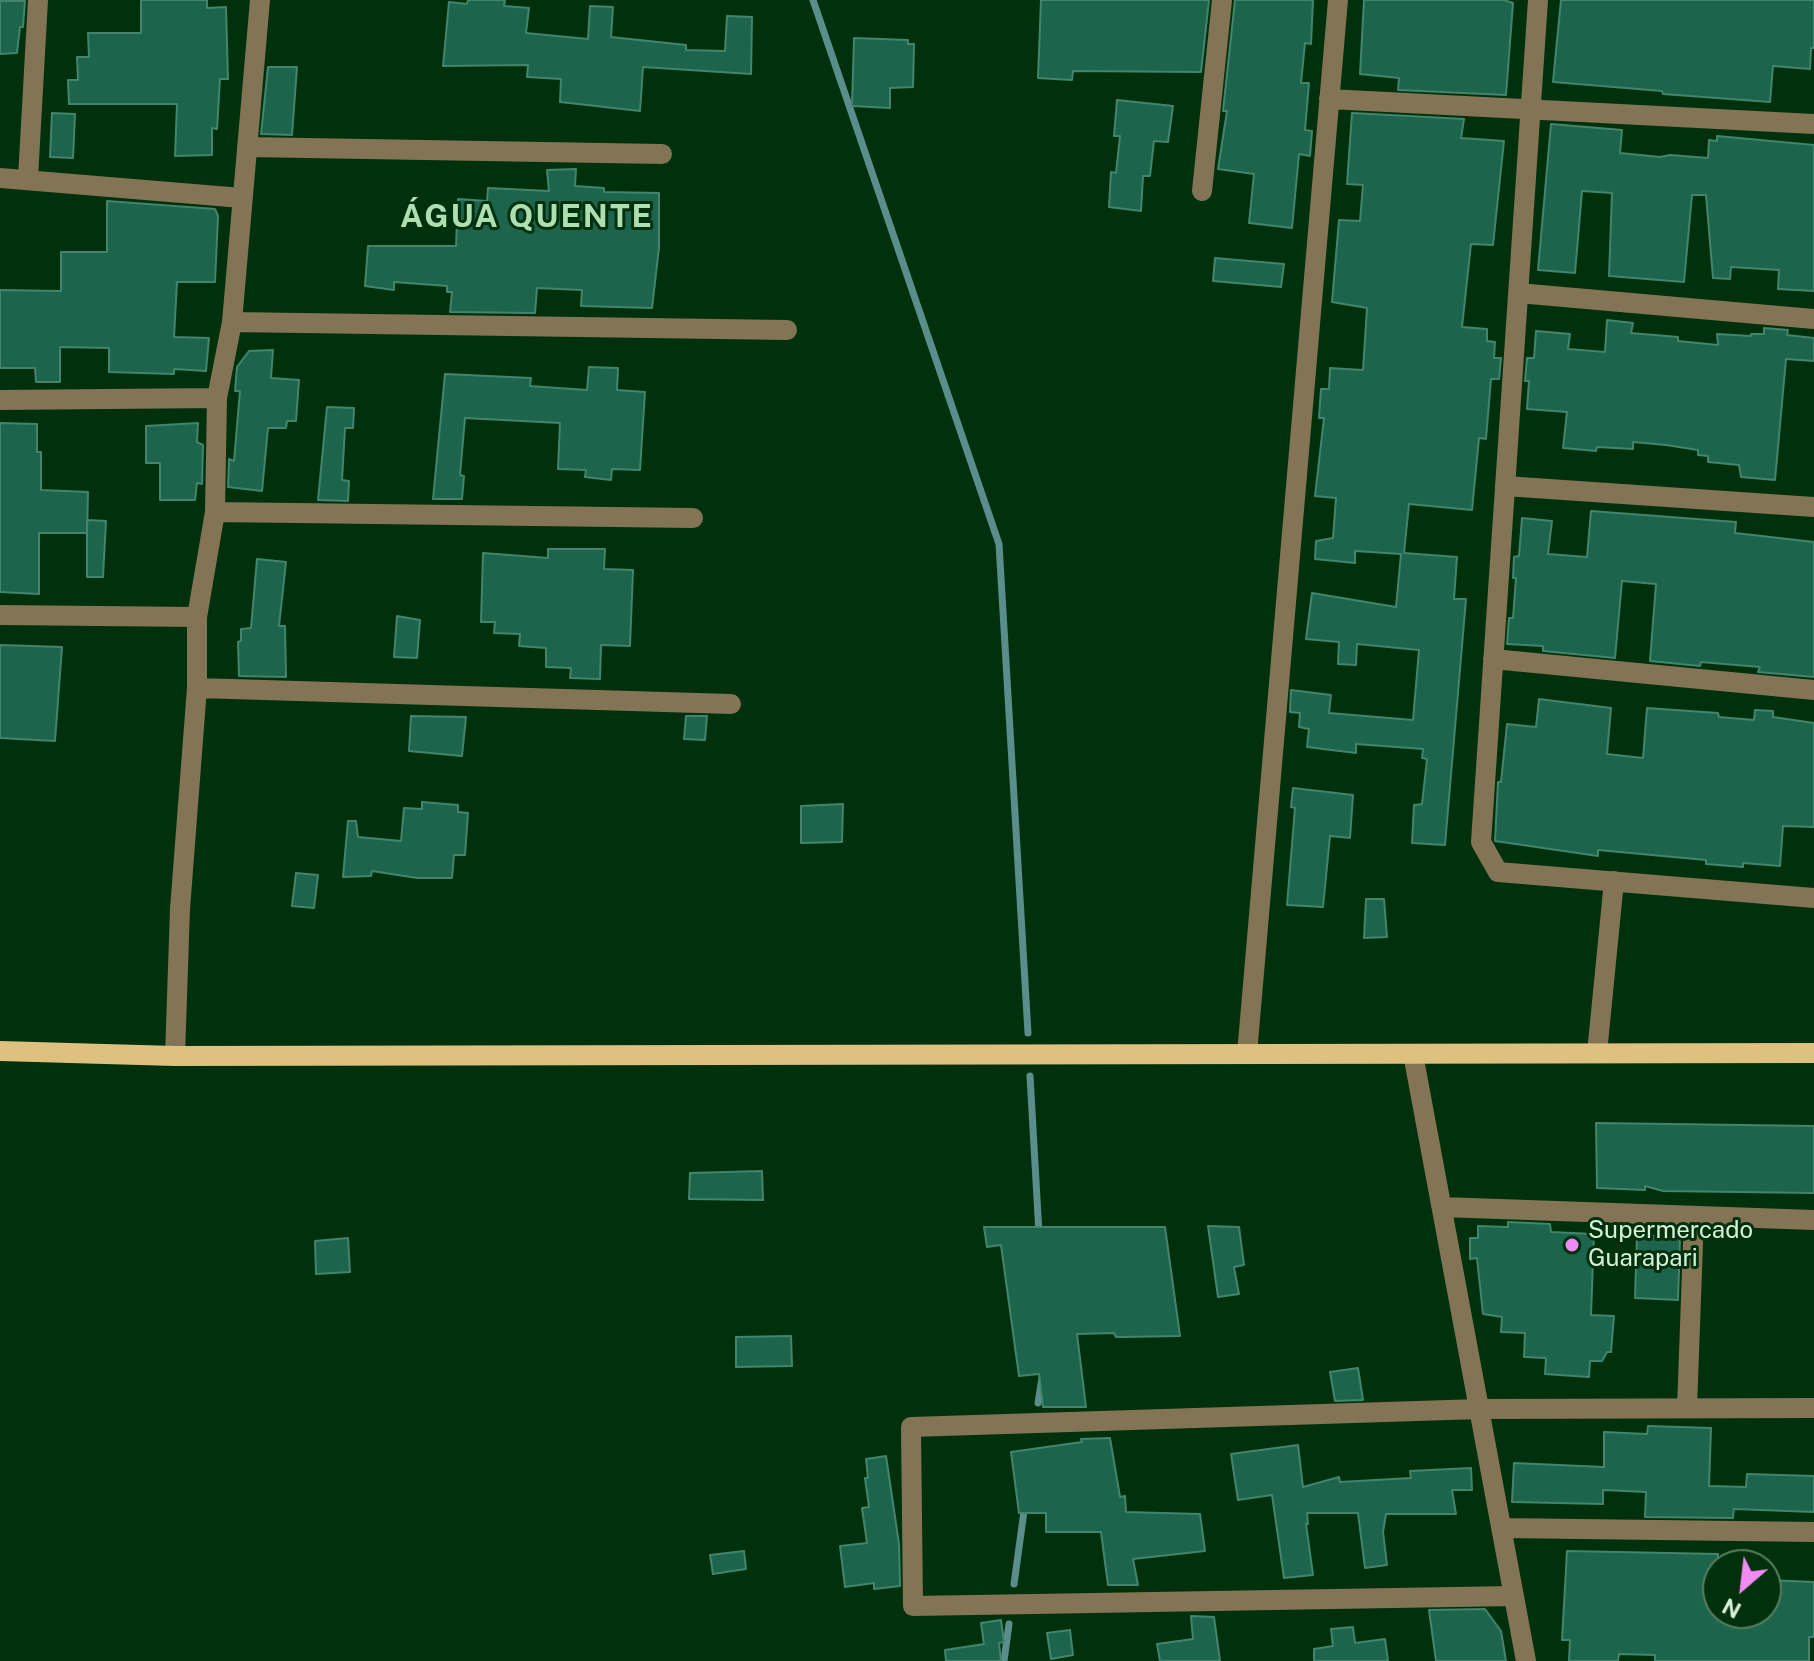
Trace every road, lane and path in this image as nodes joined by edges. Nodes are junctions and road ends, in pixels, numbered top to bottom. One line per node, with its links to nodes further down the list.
1 (38, 0): 12 (street)
2 (260, 0): 9 (street)
3 (1222, 0): 13 (street)
4 (1338, 0): 6 (street)
5 (1538, 0): 7 (street)
6 (1329, 99): 7 (street); 36 (street)
7 (1530, 109): 8 (street); 15 (street)
8 (1814, 124)
9 (247, 147): 10 (street); 14 (street)
10 (662, 154)
11 (0, 178): 12 (street)
12 (28, 178): 14 (street)
13 (1202, 191)
14 (242, 198): 17 (street)
15 (1518, 293): 16 (street); 21 (street)
16 (1814, 319)
17 (232, 322): 18 (street); 19 (street)
18 (787, 330)
19 (217, 398): 20 (street); 23 (street)
20 (0, 400)
21 (1505, 486): 22 (street); 27 (street)
22 (1814, 507)
23 (215, 512): 24 (street); 26 (street)
24 (693, 518)
25 (0, 615): 26 (street)
26 (197, 617): 28 (street)
27 (1493, 659): 29 (street); 31 (street)
28 (197, 688): 30 (street); 38 (street)
29 (1814, 690)
30 (731, 704)
31 (1614, 881): 32 (street); 34 (street)
32 (1814, 898)
33 (0, 1051): 38 (main road)
34 (1597, 1053): 35 (main road); 37 (main road)
35 (1814, 1053)
36 (1247, 1054): 37 (main road); 38 (main road)
37 (1413, 1054): 39 (street)
38 (175, 1056)
39 (1442, 1207): 40 (street); 44 (street)
40 (1694, 1216): 41 (street); 42 (street)
41 (1814, 1220)
42 (1687, 1408): 43 (street); 44 (street)
43 (1814, 1408)
44 (1480, 1409): 45 (street); 47 (street)
45 (1502, 1528): 46 (street); 47 (street)
46 (1814, 1532)
47 (1514, 1596): 48 (street)
48 (1526, 1661)

